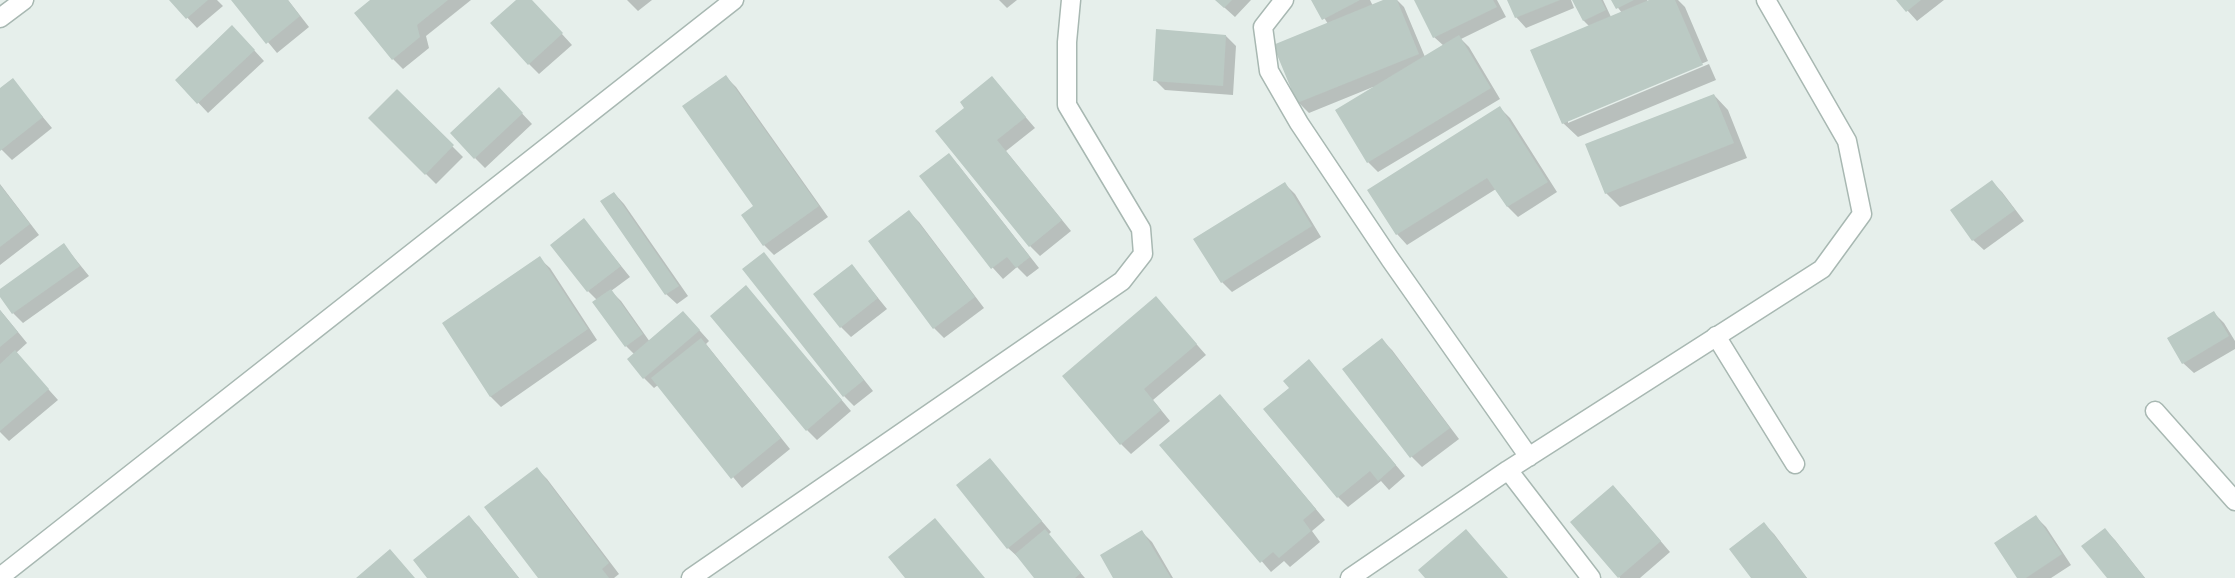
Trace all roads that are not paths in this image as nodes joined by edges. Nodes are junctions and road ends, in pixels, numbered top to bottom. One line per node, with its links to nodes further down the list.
1 (24, 0): 6 (street)
2 (734, 0): 13 (street)
3 (1071, 0): 14 (street)
4 (1284, 0): 9 (street)
5 (1766, 0): 7 (street)
6 (0, 18)
7 (1716, 336): 9 (street); 10 (street)
8 (2155, 411): 12 (street)
9 (1529, 457): 11 (street)
10 (1795, 464)
11 (1508, 470): 15 (street); 16 (street)
12 (2235, 501)
13 (0, 577)
14 (691, 578)
15 (1350, 578)
16 (1591, 578)

